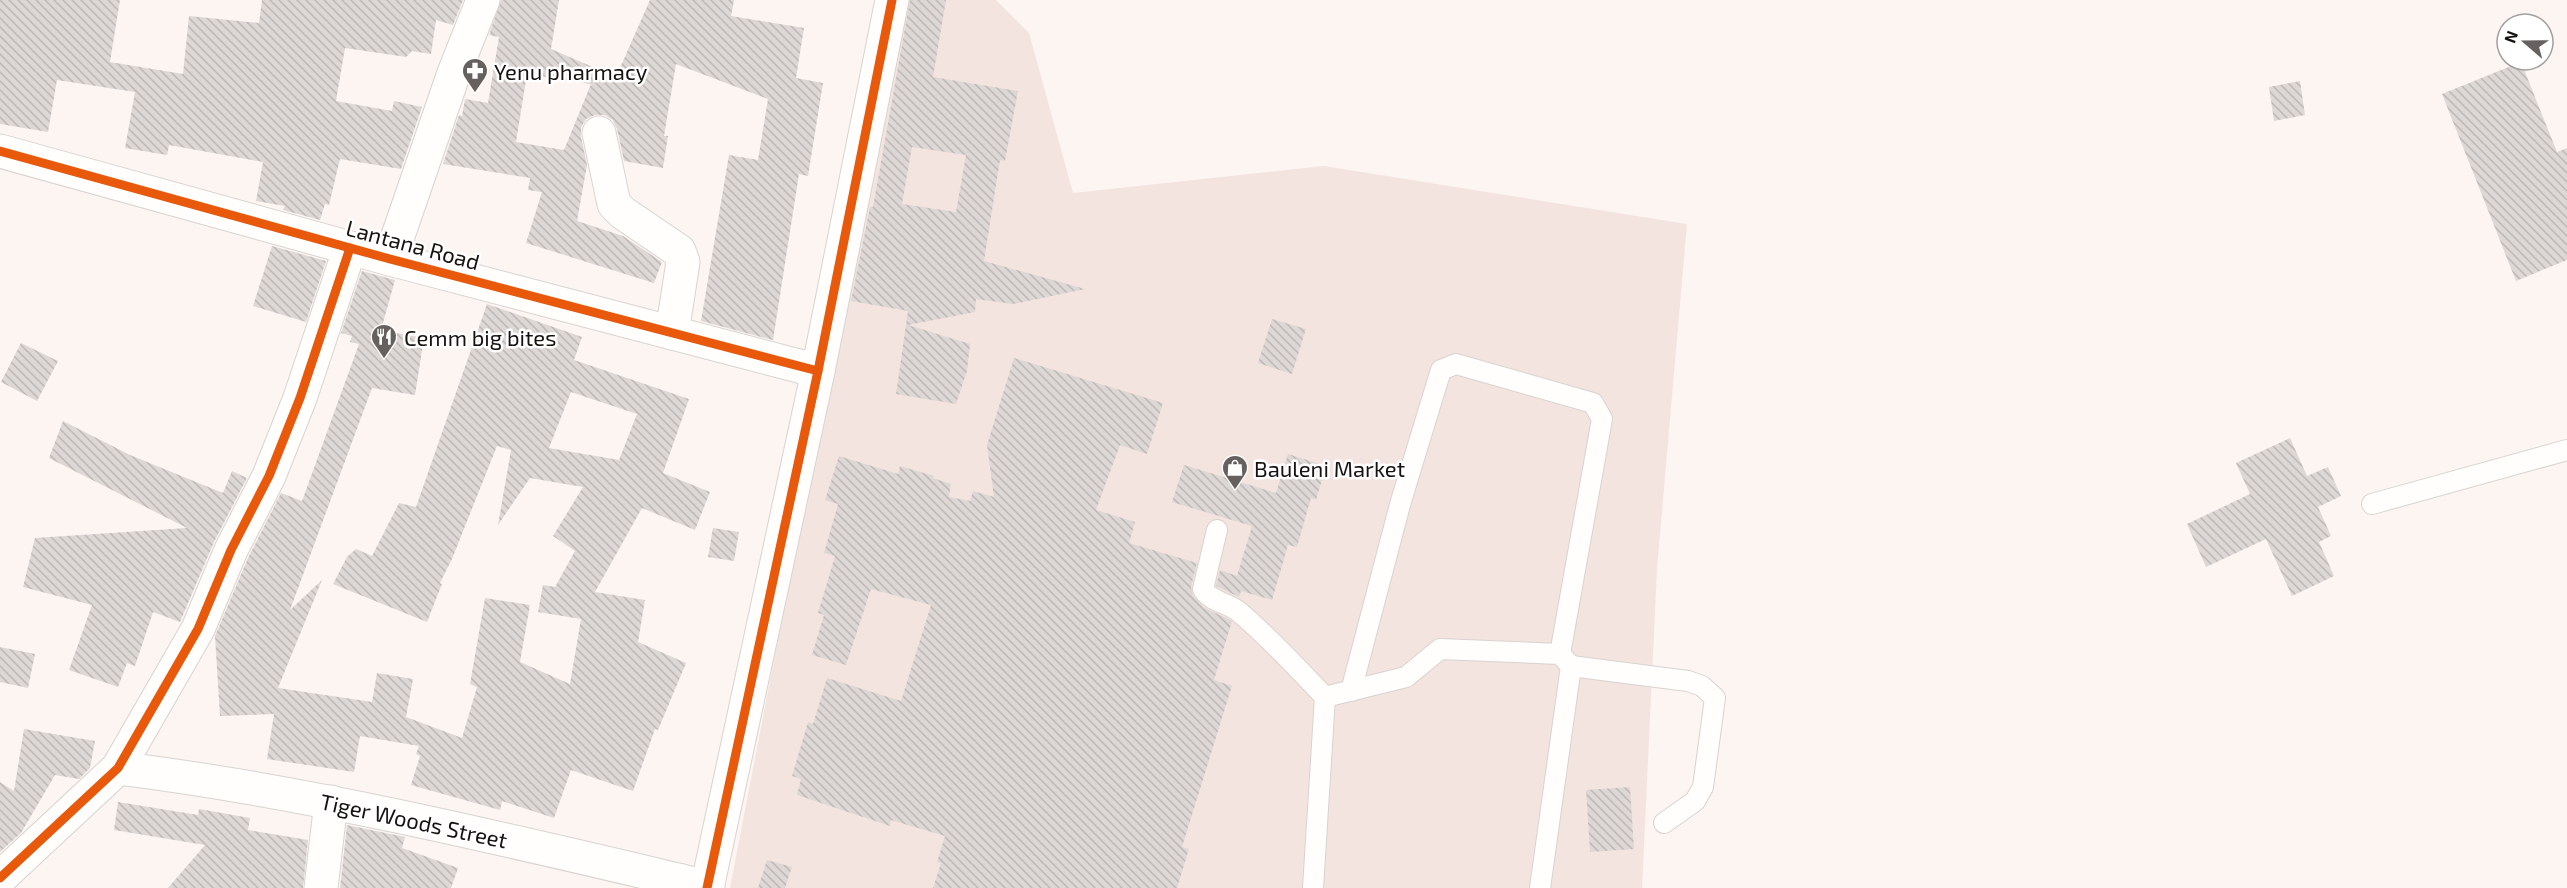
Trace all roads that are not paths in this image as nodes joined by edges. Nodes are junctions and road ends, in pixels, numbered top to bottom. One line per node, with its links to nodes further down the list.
1 (483, 0): 6 (street)
2 (892, 0): 8 (street)
3 (599, 133): 7 (street)
4 (0, 151): 5 (street, Lantana Road)
5 (350, 248): 6 (street, Lantana Road); 15 (street)
6 (390, 259): 7 (street, Lantana Road)
7 (672, 333): 8 (street, Lantana Road)
8 (818, 371): 20 (street)
9 (2567, 450): 10 (lane)
10 (2372, 504)
11 (1217, 530): 14 (lane)
12 (1566, 660): 13 (lane); 13 (lane); 17 (lane); 22 (lane)
13 (1351, 690): 14 (lane)
14 (1325, 697): 21 (lane)
15 (118, 768): 16 (street, Tiger Woods Street); 18 (street)
16 (332, 802): 19 (street); 20 (street, Tiger Woods Street)
17 (1664, 823)
18 (0, 878)
19 (321, 888)
20 (707, 888)
21 (1313, 888)
22 (1540, 888)

